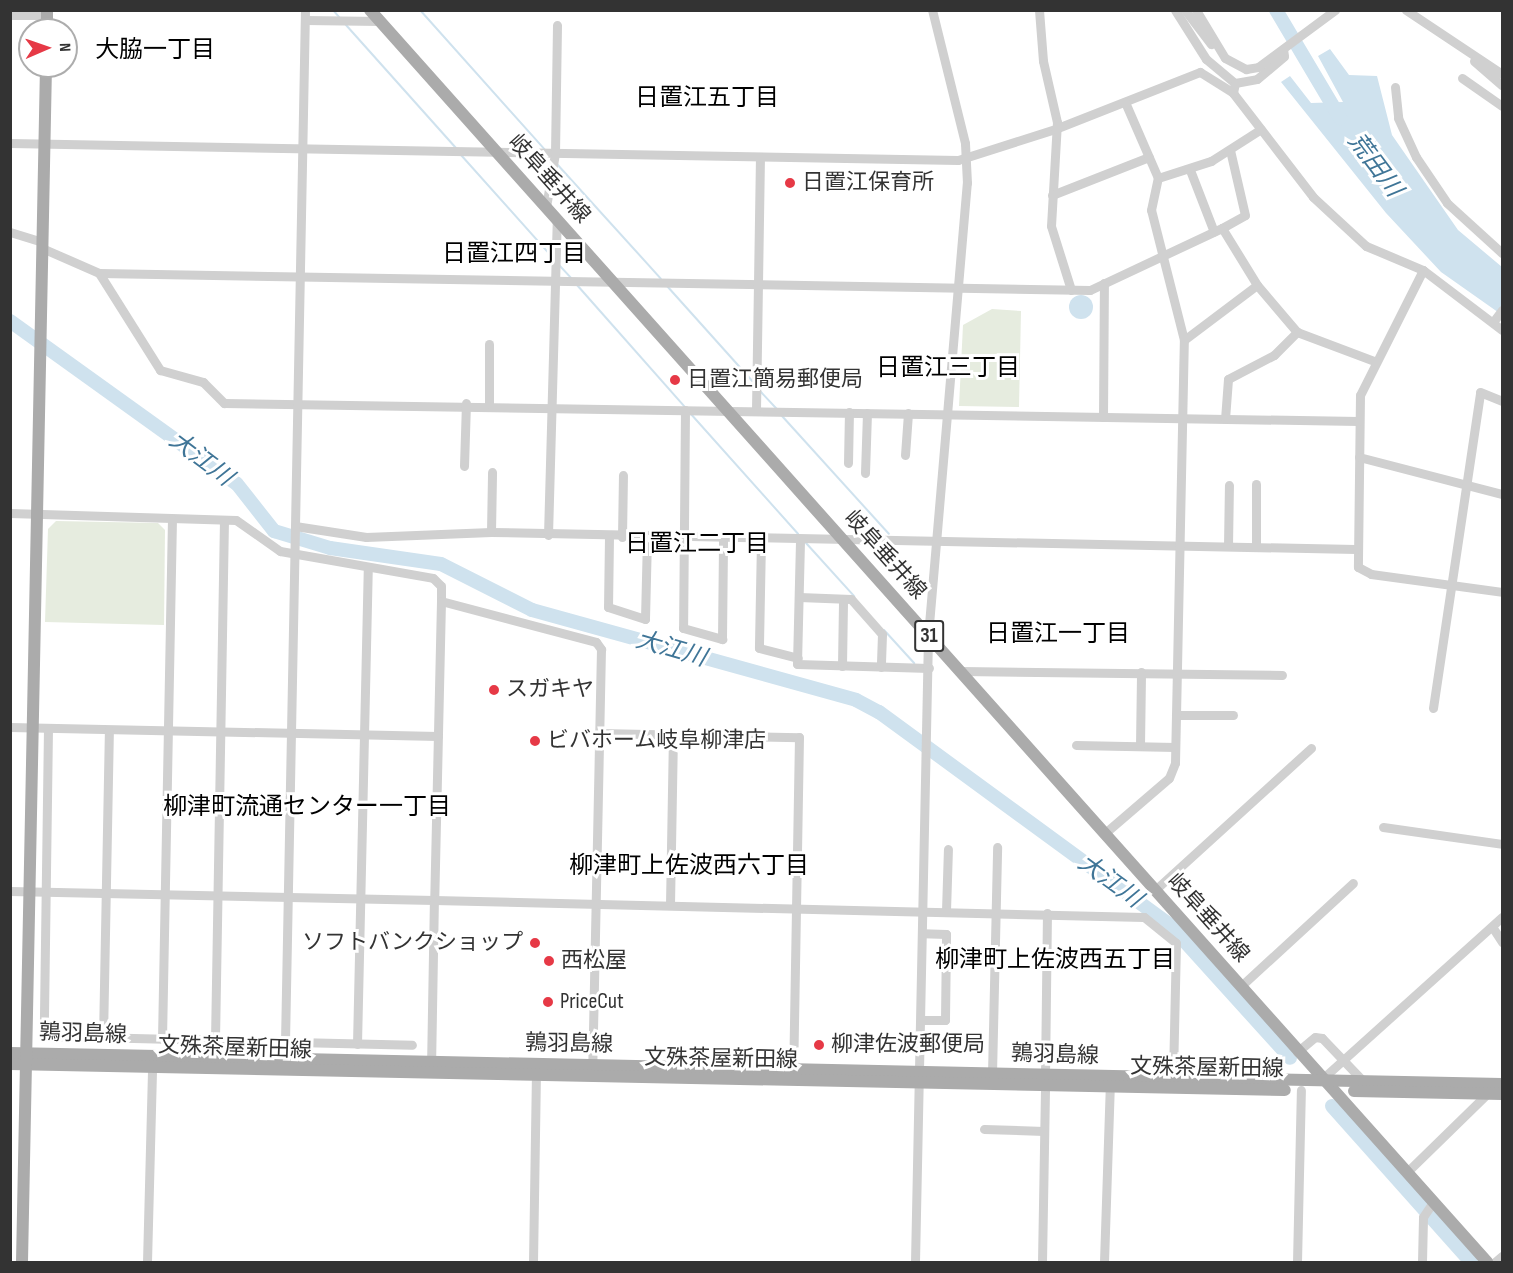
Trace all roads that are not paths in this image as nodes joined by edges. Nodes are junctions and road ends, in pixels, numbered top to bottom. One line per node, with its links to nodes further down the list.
1 (370, 10): 12 (main road, 岐阜垂井線 / 31)
2 (932, 10): 36 (street)
3 (1039, 10): 26 (street)
4 (1175, 10): 20 (street)
5 (1185, 10): 14 (street)
6 (1196, 10): 14 (street)
7 (1335, 10): 16 (street)
8 (1406, 10): 15 (street)
9 (47, 13): 10 (street)
10 (10, 15)
11 (305, 15): 12 (street); 30 (street)
12 (380, 21): 32 (main road, 岐阜垂井線 / 31)
13 (557, 25): 33 (street)
14 (1215, 43): 16 (street)
15 (1463, 48): 17 (street); 21 (street)
16 (1283, 49): 20 (street)
17 (1503, 74)
18 (46, 78): 28 (main road)
19 (1462, 78): 25 (street)
20 (1235, 83): 23 (street)
21 (1503, 85)
22 (1395, 87): 45 (street)
23 (1233, 93): 24 (street); 27 (street)
24 (1125, 102): 26 (street); 35 (street)
25 (1503, 106)
26 (1055, 129): 36 (street); 39 (street)
27 (1261, 129): 31 (street); 47 (street)
28 (45, 142): 29 (street); 30 (street); 44 (main road)
29 (10, 143)
30 (302, 149): 32 (street); 49 (street)
31 (1230, 150): 37 (street); 42 (street)
32 (498, 153): 33 (street); 40 (main road, 岐阜垂井線 / 31)
33 (555, 153): 34 (street); 40 (street)
34 (760, 157): 36 (street); 52 (street)
35 (1149, 157): 38 (street); 39 (street)
36 (967, 159): 55 (street)
37 (1190, 170): 38 (street); 42 (street)
38 (1158, 178): 46 (street)
39 (1052, 195): 56 (street)
40 (546, 207): 41 (main road, 岐阜垂井線 / 31)
41 (557, 219): 50 (main road, 岐阜垂井線 / 31); 51 (street)
42 (1218, 230): 46 (street); 54 (street)
43 (10, 232): 44 (street)
44 (42, 245): 48 (street); 92 (main road)
45 (1503, 253)
46 (1162, 257): 53 (street); 61 (street)
47 (1423, 270): 58 (street); 63 (street)
48 (99, 273): 49 (street); 64 (street)
49 (300, 274): 51 (street); 64 (street)
50 (611, 279): 51 (street); 52 (street); 69 (main road, 岐阜垂井線 / 31)
51 (553, 280): 68 (street)
52 (757, 283): 55 (street); 71 (street)
53 (1104, 284): 56 (street); 76 (street)
54 (1257, 285): 60 (street); 61 (street)
55 (958, 287): 56 (street); 75 (street)
56 (1071, 290)
57 (1503, 310): 58 (street)
58 (1494, 321): 59 (street)
59 (1503, 330)
60 (1297, 332): 63 (street); 78 (street)
61 (1184, 340): 77 (street)
62 (489, 344): 67 (street)
63 (1374, 361): 79 (street)
64 (298, 401): 66 (street); 95 (street)
65 (1503, 402): 89 (street)
66 (466, 403): 67 (street); 83 (street)
67 (489, 404): 68 (street)
68 (551, 406): 70 (street); 97 (street)
69 (725, 408): 70 (street); 71 (street); 104 (main road, 岐阜垂井線 / 31)
70 (685, 410): 101 (street)
71 (756, 410): 72 (street)
72 (849, 412): 73 (street); 82 (street)
73 (867, 413): 74 (street); 85 (street)
74 (908, 413): 75 (street); 80 (street)
75 (948, 413): 76 (street); 106 (street)
76 (1103, 417): 77 (street)
77 (1182, 418): 78 (street); 107 (street)
78 (1225, 419): 79 (street)
79 (1359, 421): 81 (street)
80 (905, 455)
81 (1359, 457): 89 (street); 110 (street)
82 (848, 463)
83 (464, 466)
84 (492, 472): 96 (street)
85 (865, 473)
86 (623, 475): 99 (street)
87 (1256, 484): 109 (street)
88 (1228, 485): 108 (street)
89 (1467, 485): 90 (street); 113 (street)
90 (1503, 494)
91 (10, 513): 92 (street)
92 (37, 514): 93 (street); 131 (main road)
93 (172, 519): 94 (street); 134 (street)
94 (224, 520): 111 (street); 135 (street)
95 (295, 528): 96 (street); 111 (street)
96 (491, 532): 97 (street)
97 (548, 535): 98 (street)
98 (609, 537): 99 (street); 100 (street)
99 (622, 537): 100 (street)
100 (647, 537): 101 (street)
101 (685, 538): 102 (street); 102 (street)
102 (723, 539): 103 (street)
103 (761, 540): 105 (street); 119 (street)
104 (842, 540): 105 (street); 106 (street); 118 (main road, 岐阜垂井線 / 31)
105 (800, 541): 115 (street)
106 (937, 542): 107 (street); 118 (street)
107 (1180, 546): 108 (street); 125 (street)
108 (1228, 546): 109 (street)
109 (1256, 547): 110 (street)
110 (1356, 549): 113 (street)
111 (295, 551): 112 (street); 137 (street)
112 (368, 567): 117 (street); 139 (street)
113 (1450, 586): 114 (street); 127 (street)
114 (1503, 592)
115 (799, 597): 116 (street); 119 (street)
116 (843, 599): 120 (street); 121 (street)
117 (441, 601): 136 (street); 140 (street)
118 (928, 636): 122 (street); 123 (main road, 岐阜垂井線 / 31)
119 (798, 658): 120 (street)
120 (842, 666): 121 (street)
121 (881, 667): 122 (street)
122 (928, 668): 164 (street)
123 (961, 671): 124 (street); 146 (main road, 岐阜垂井線 / 31)
124 (1141, 672): 125 (street); 142 (street)
125 (1176, 673): 126 (street); 128 (street)
126 (1282, 675)
127 (1433, 708)
128 (1176, 715): 129 (street); 143 (street)
129 (1233, 715)
130 (10, 727): 131 (street)
131 (33, 728): 132 (street); 153 (main road)
132 (48, 728): 133 (street); 154 (street)
133 (109, 729): 134 (street); 155 (street)
134 (169, 731): 135 (street); 156 (street)
135 (220, 732): 137 (street); 157 (street)
136 (600, 733): 138 (street); 161 (street)
137 (291, 734): 139 (street); 158 (street)
138 (673, 734): 162 (street); 163 (street)
139 (363, 735): 140 (street); 159 (street)
140 (438, 736): 160 (street)
141 (1076, 745): 142 (street)
142 (1140, 746): 143 (street)
143 (1175, 747): 146 (street)
144 (1310, 752): 151 (street)
145 (1383, 826): 147 (street)
146 (1105, 833): 151 (main road, 岐阜垂井線 / 31)
147 (1503, 844)
148 (997, 847): 166 (street)
149 (948, 849): 165 (street)
150 (1353, 883): 172 (street)
151 (1155, 890): 169 (main road, 岐阜垂井線 / 31)
152 (10, 891): 153 (street)
153 (30, 891): 154 (street); 182 (main road)
154 (47, 892): 155 (street); 174 (street)
155 (105, 892): 156 (street); 174 (street)
156 (166, 894): 157 (street); 175 (street)
157 (216, 895): 158 (street); 176 (street)
158 (288, 896): 159 (street); 177 (street)
159 (359, 898): 160 (street); 178 (street)
160 (434, 900): 161 (street); 187 (street)
161 (596, 903): 162 (street); 185 (street)
162 (670, 905): 163 (street)
163 (796, 909): 164 (street); 188 (street)
164 (924, 910): 165 (street); 170 (street)
165 (946, 911): 166 (street)
166 (996, 913): 167 (street); 189 (street)
167 (1047, 913): 169 (street); 193 (street)
168 (1497, 923): 171 (street); 183 (street)
169 (1178, 931): 172 (main road, 岐阜垂井線 / 31); 192 (street)
170 (923, 933): 173 (street); 173 (street)
171 (1503, 942)
172 (1241, 986): 180 (main road, 岐阜垂井線 / 31)
173 (921, 1020): 191 (street)
174 (103, 1038): 175 (street)
175 (162, 1039): 176 (street)
176 (215, 1040): 177 (street)
177 (285, 1042): 178 (street)
178 (357, 1044): 179 (street)
179 (412, 1045)
180 (1297, 1052): 183 (street); 196 (main road, 岐阜垂井線 / 31)
181 (10, 1053): 182 (main road)
182 (27, 1059): 184 (main road, 文殊茶屋新田線); 186 (main road, 文殊茶屋新田線); 187 (main road, 鶉羽島線); 206 (main road)
183 (1344, 1059): 195 (street); 196 (street)
184 (10, 1064)
185 (592, 1066): 187 (main road, 鶉羽島線); 188 (main road, 鶉羽島線)
186 (152, 1067): 187 (main road, 文殊茶屋新田線); 207 (street)
187 (430, 1068): 190 (main road, 文殊茶屋新田線)
188 (793, 1071): 191 (main road, 鶉羽島線)
189 (992, 1074): 191 (main road, 鶉羽島線); 193 (main road, 鶉羽島線)
190 (536, 1076): 191 (main road, 文殊茶屋新田線); 208 (street)
191 (920, 1078): 193 (main road, 文殊茶屋新田線); 209 (street)
192 (1173, 1078): 194 (main road, 鶉羽島線); 196 (main road, 鶉羽島線)
193 (1045, 1081): 194 (main road, 鶉羽島線); 202 (street)
194 (1110, 1083): 198 (main road, 文殊茶屋新田線); 211 (street)
195 (1367, 1083): 196 (main road, 文殊茶屋新田線); 197 (main road, 文殊茶屋新田線)
196 (1328, 1084): 198 (main road, 文殊茶屋新田線); 199 (main road, 文殊茶屋新田線); 203 (main road, 岐阜垂井線 / 31)
197 (1503, 1084)
198 (1301, 1090): 212 (street)
199 (1487, 1094): 200 (main road, 文殊茶屋新田線); 203 (street)
200 (1503, 1094)
201 (984, 1129): 202 (street)
202 (1044, 1131): 210 (street)
203 (1407, 1172): 204 (main road, 岐阜垂井線 / 31)
204 (1431, 1204): 213 (street); 214 (main road, 岐阜垂井線 / 31)
205 (1503, 1256): 215 (street)
206 (22, 1263)
207 (147, 1263)
208 (533, 1263)
209 (915, 1263)
210 (1042, 1263)
211 (1104, 1263)
212 (1297, 1263)
213 (1422, 1263)
214 (1487, 1263)
215 (1495, 1263)

